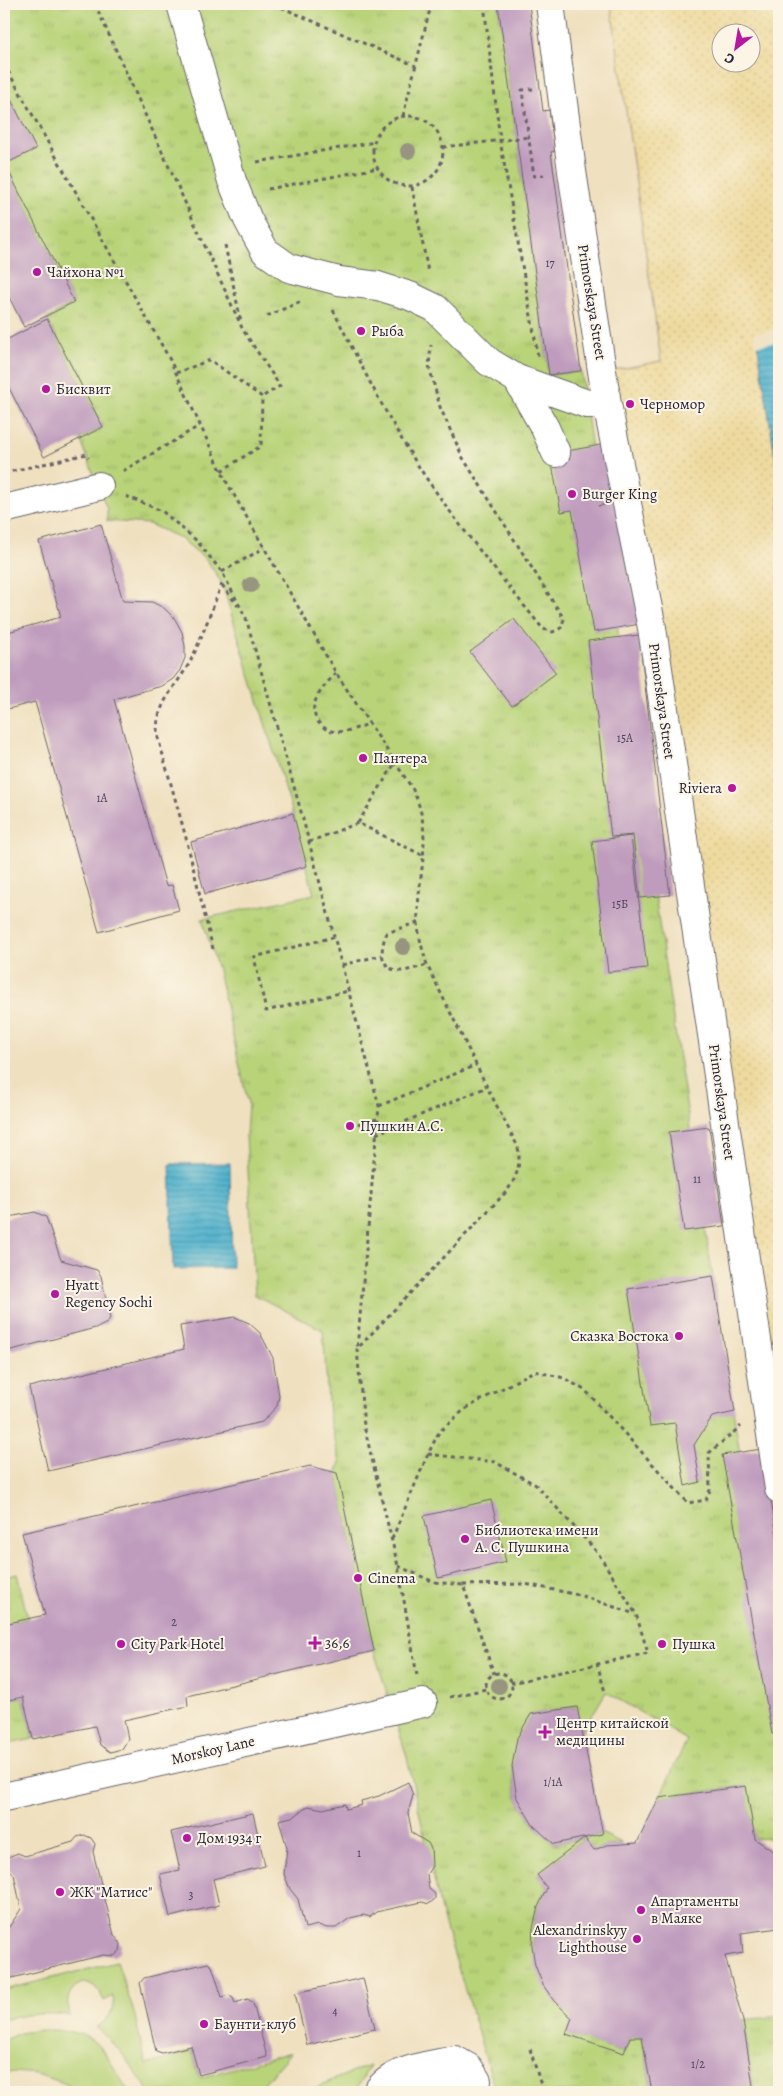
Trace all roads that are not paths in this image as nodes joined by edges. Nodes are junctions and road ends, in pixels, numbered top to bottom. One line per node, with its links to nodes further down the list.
1 (181, 4): 3 (street)
2 (550, 4): 4 (street, Primorskaya Street)
3 (517, 379): 4 (street); 5 (street)
4 (608, 404): 8 (street, Primorskaya Street)
5 (556, 453)
6 (99, 486): 7 (street)
7 (4, 509)
8 (779, 1489)
9 (423, 1703): 10 (street, Morskoy Lane)
10 (4, 1797)
11 (403, 2072): 12 (street); 13 (street); 14 (street)
12 (377, 2092)
13 (454, 2092)
14 (473, 2092)

